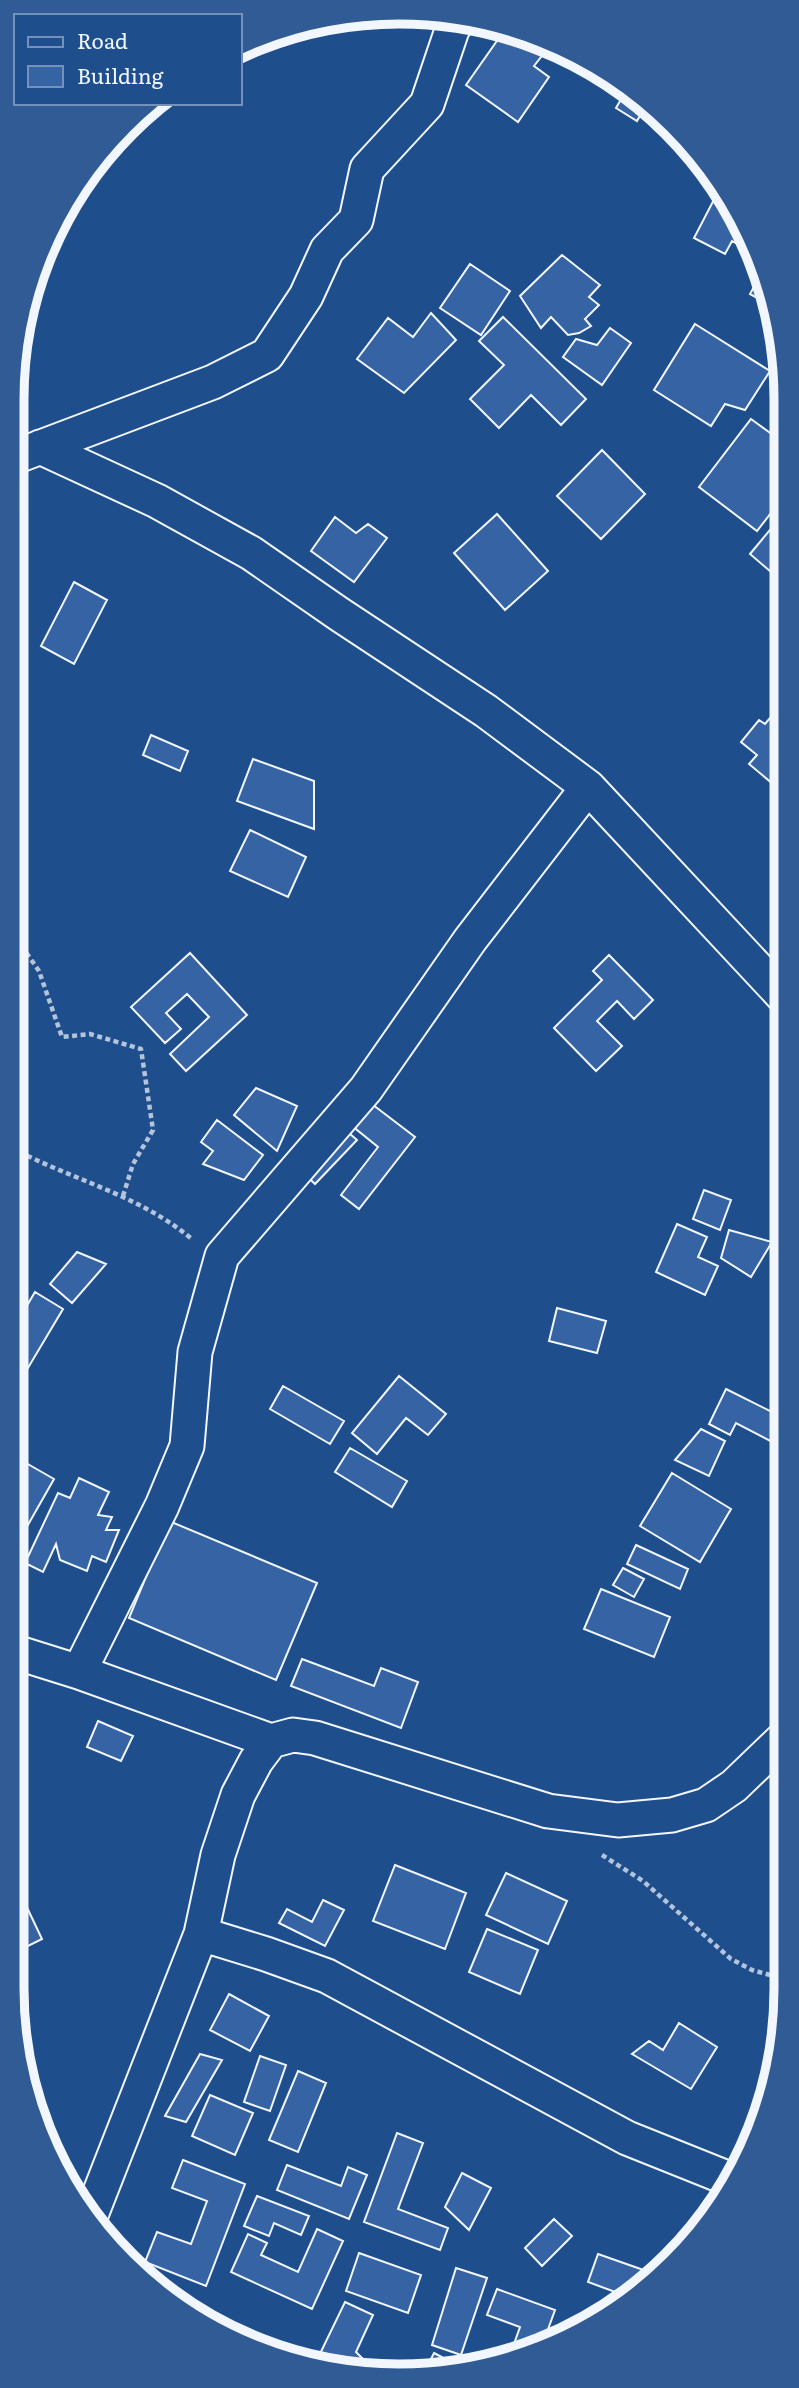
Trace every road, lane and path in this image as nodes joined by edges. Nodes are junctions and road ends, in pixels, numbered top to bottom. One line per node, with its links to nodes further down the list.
1 (452, 29): 2 (street)
2 (26, 453): 3 (street)
3 (588, 787): 5 (street); 8 (street)
4 (24, 949): 7 (path)
5 (774, 986)
6 (24, 1154): 7 (path)
7 (123, 1196): 8 (path)
8 (220, 1263): 10 (street)
9 (24, 1655): 10 (street)
10 (79, 1672): 11 (street)
11 (271, 1741): 12 (street); 14 (street)
12 (774, 1748)
13 (597, 1852): 15 (path)
14 (201, 1934): 16 (street); 17 (street)
15 (774, 1978)
16 (724, 2177)
17 (94, 2206)

